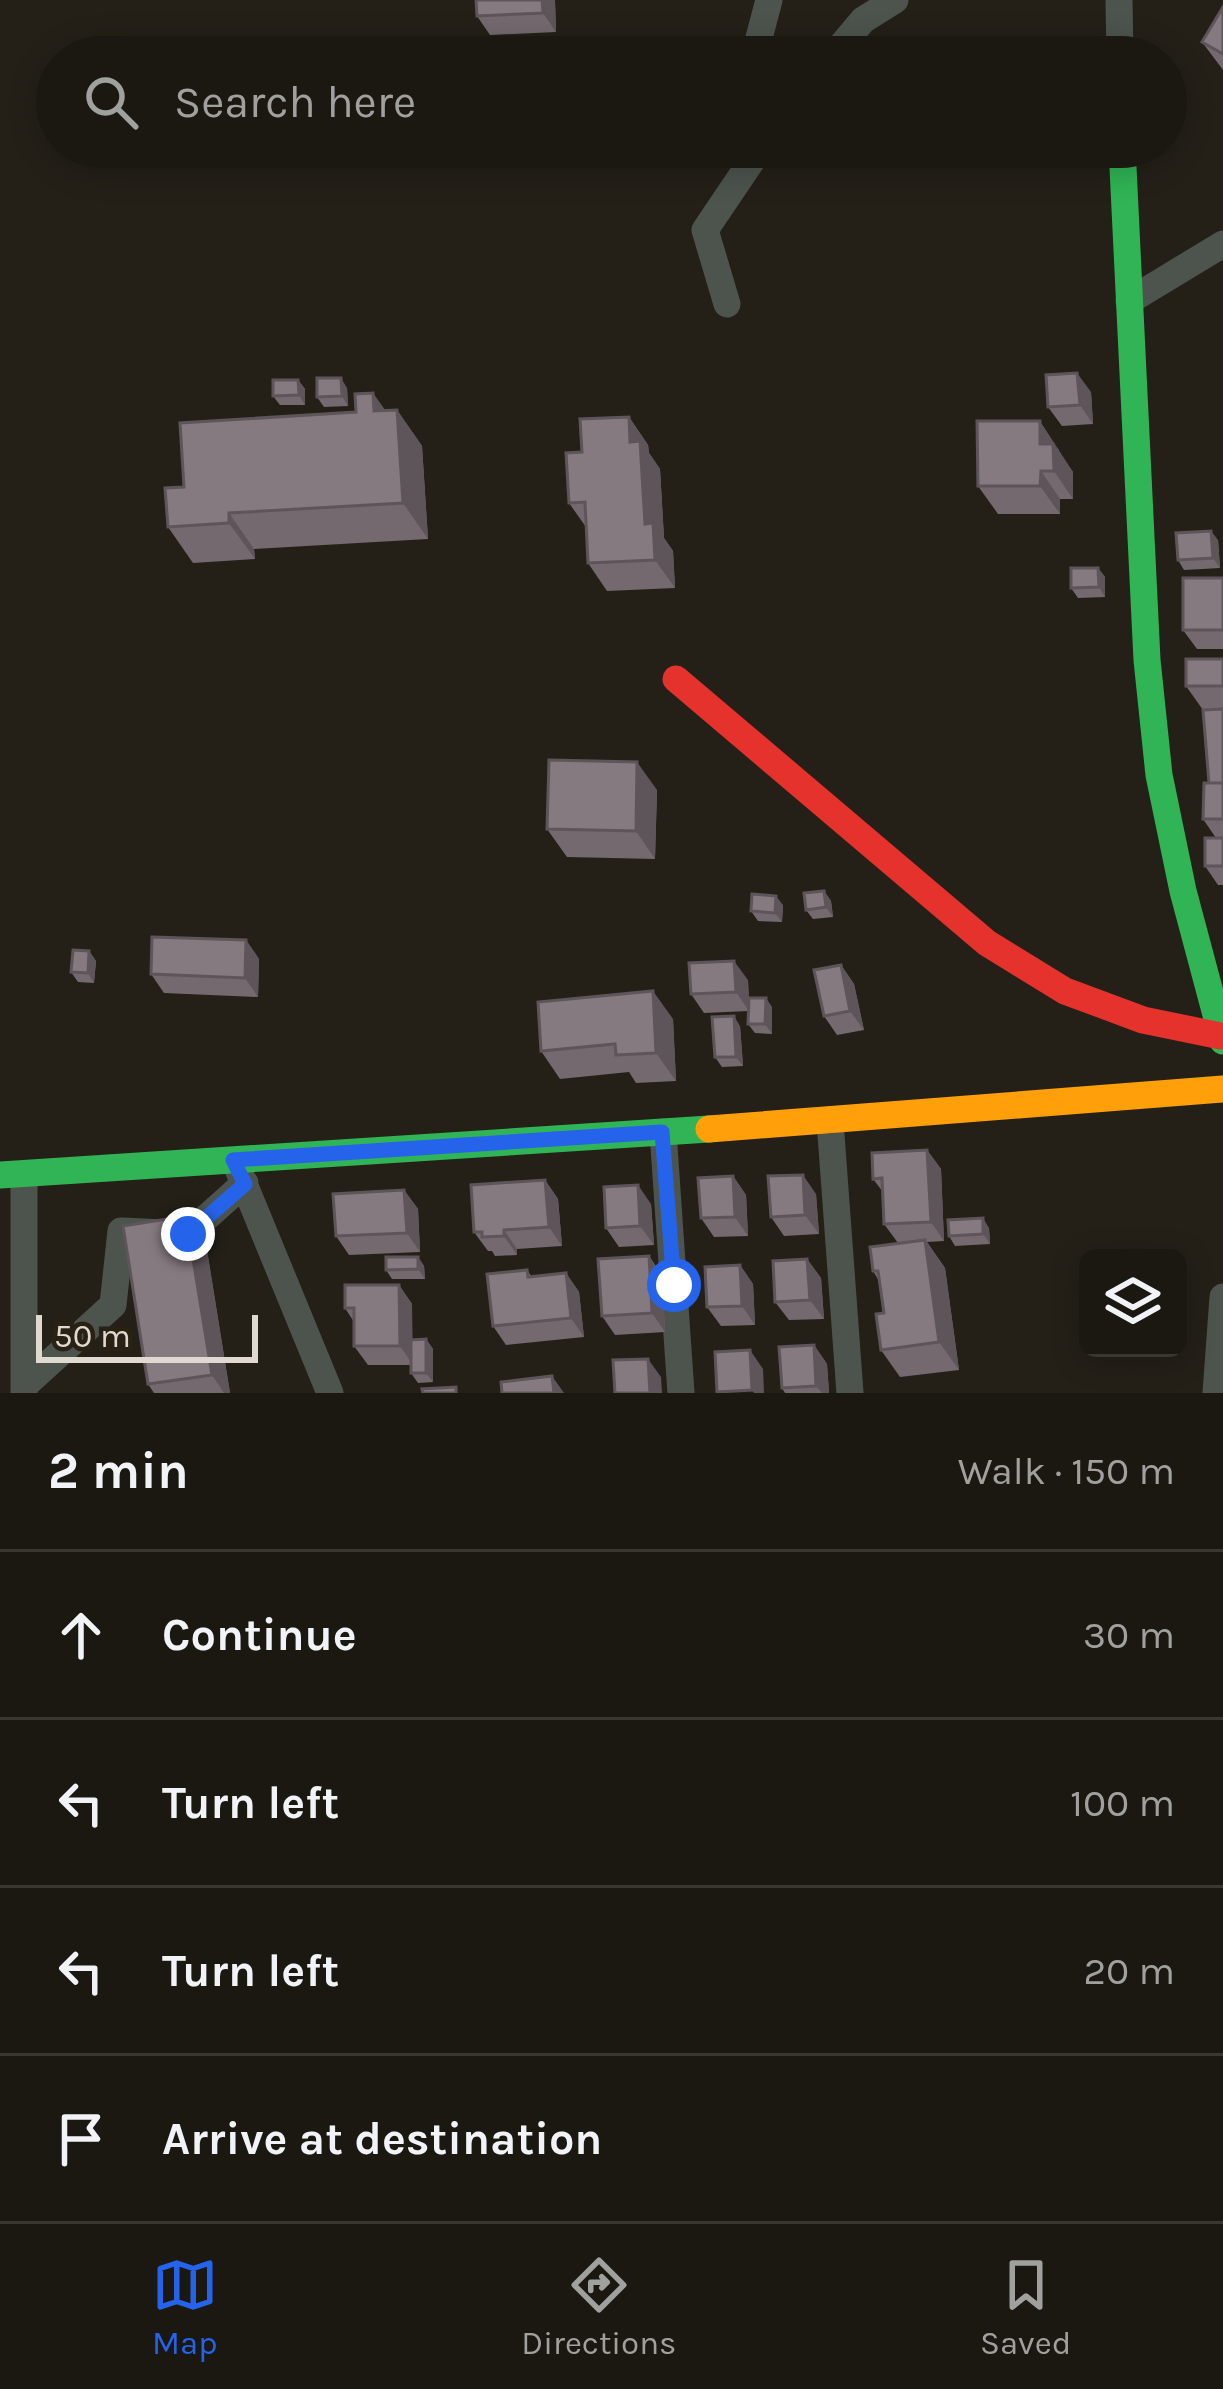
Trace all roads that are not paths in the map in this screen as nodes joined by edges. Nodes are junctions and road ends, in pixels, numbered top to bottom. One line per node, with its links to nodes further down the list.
1 (770, 0): 4 (street)
2 (895, 0): 5 (street)
3 (1119, 0): 6 (street)
4 (760, 36)
5 (850, 36)
6 (1120, 36)
7 (743, 168): 11 (street)
8 (1123, 168): 10 (street)
9 (1223, 244): 10 (street)
10 (1130, 302): 13 (street)
11 (728, 304)
12 (676, 679): 13 (street)
13 (1222, 1038)
14 (1223, 1089): 15 (street)
15 (830, 1121): 16 (street); 23 (street)
16 (662, 1132): 17 (street); 22 (street)
17 (239, 1172): 18 (street); 20 (street); 21 (street)
18 (12, 1175): 20 (street)
19 (1223, 1297): 24 (street)
20 (24, 1389)
21 (330, 1393)
22 (681, 1393)
23 (850, 1393)
24 (1216, 1393)

